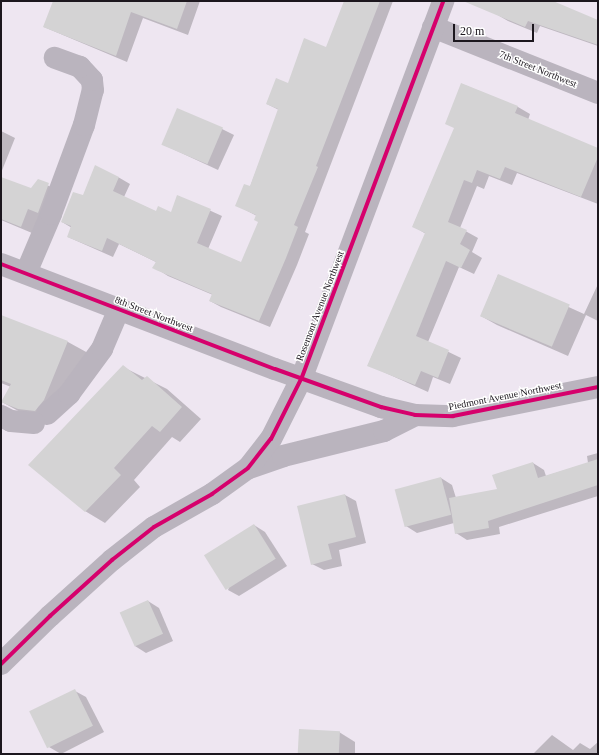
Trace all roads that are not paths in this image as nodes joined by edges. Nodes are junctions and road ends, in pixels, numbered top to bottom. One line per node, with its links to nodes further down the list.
1 (443, 1): 2 (street, Rosemont Avenue Northwest)
2 (434, 27): 4 (street, 7th Street Northwest); 8 (street, Rosemont Avenue Northwest)
3 (55, 58): 6 (street)
4 (598, 92)
5 (1, 264): 6 (street, 8th Street Northwest)
6 (26, 273): 7 (street, 8th Street Northwest)
7 (119, 309): 8 (street, 8th Street Northwest); 11 (street)
8 (302, 377): 10 (street, Piedmont Avenue Northwest); 12 (street, Rosemont Avenue Northwest)
9 (598, 387): 10 (street, Piedmont Avenue Northwest)
10 (415, 415): 12 (street)
11 (1, 416)
12 (248, 468): 13 (street, Rosemont Avenue Northwest)
13 (1, 664)

